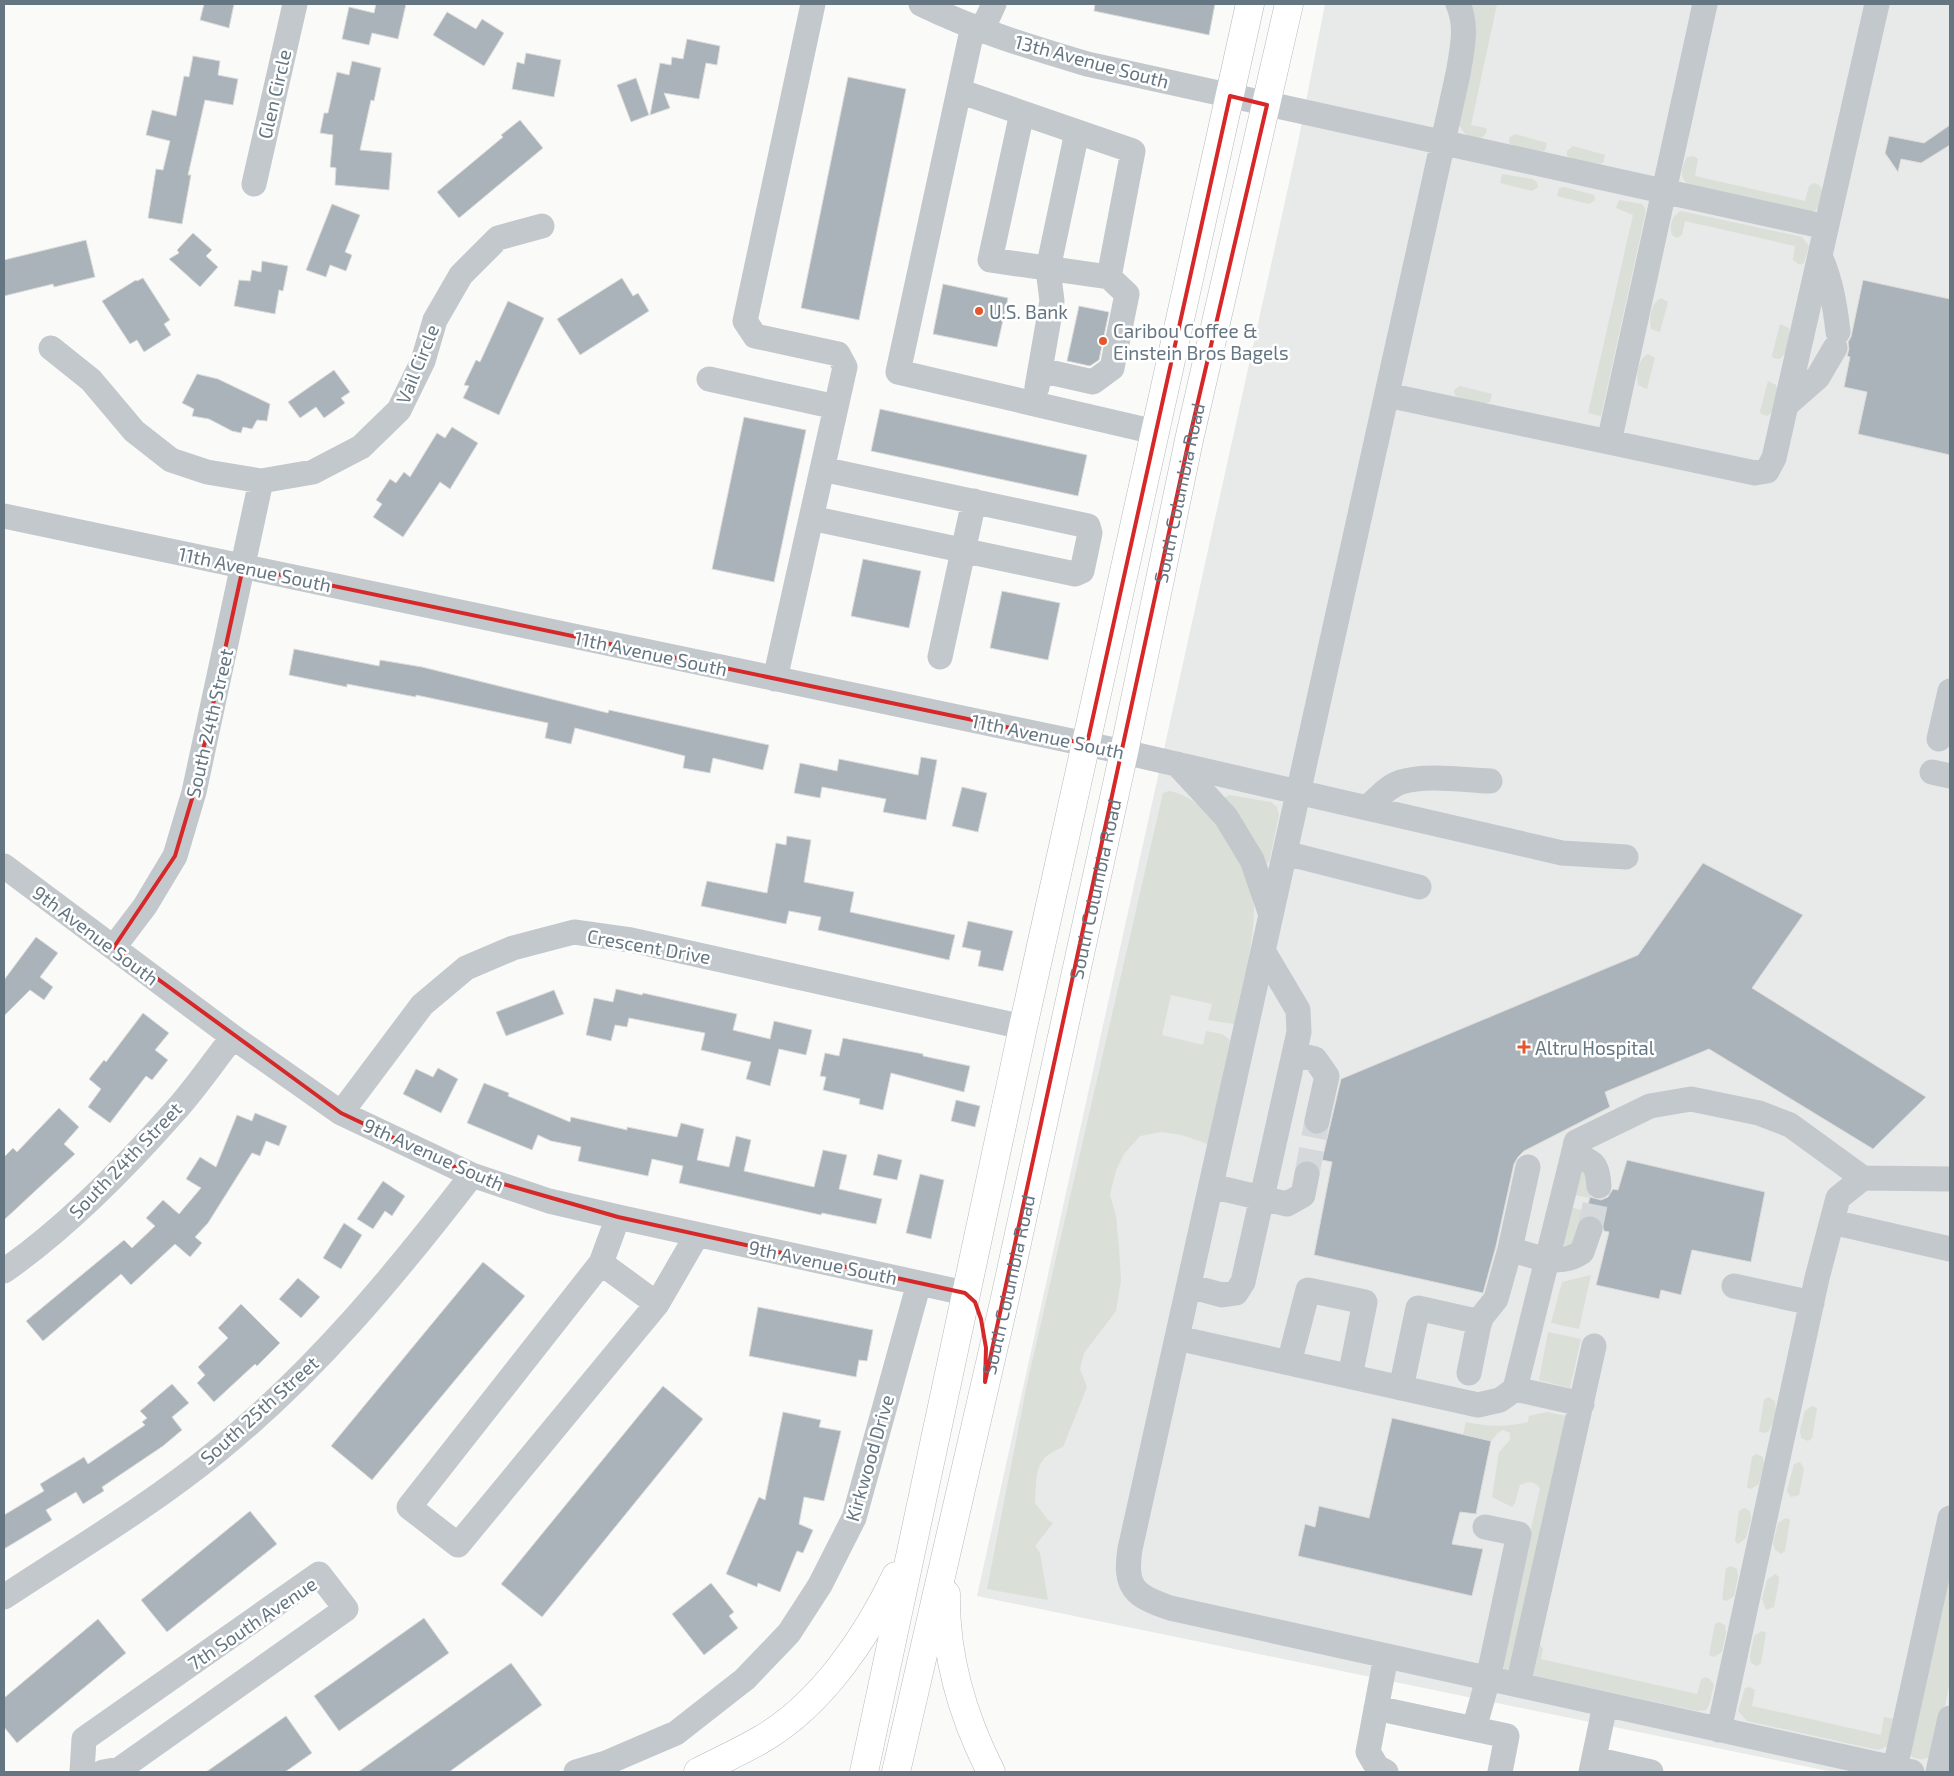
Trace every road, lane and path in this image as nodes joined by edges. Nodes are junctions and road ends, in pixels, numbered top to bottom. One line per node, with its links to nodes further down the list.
1 (295, 4): 17 (street, Glen Circle)
2 (813, 4): 30 (street)
3 (921, 4): 10 (street, 13th Avenue South)
4 (994, 4): 10 (street)
5 (1250, 4): 12 (main road, South Columbia Road)
6 (1289, 4): 13 (main road, South Columbia Road)
7 (1458, 4): 16 (street)
8 (1705, 4): 18 (street)
9 (1877, 4): 20 (street)
10 (978, 28): 11 (street); 12 (street, 13th Avenue South)
11 (959, 91): 14 (street); 28 (street)
12 (1230, 96): 13 (street, 13th Avenue South); 31 (main road, South Columbia Road)
13 (1267, 105): 16 (street, 13th Avenue South); 45 (main road, South Columbia Road)
14 (1022, 113): 15 (street); 22 (street)
15 (1077, 132): 22 (street); 23 (street)
16 (1443, 141): 18 (street, 13th Avenue South); 27 (street)
17 (254, 184)
18 (1664, 191): 20 (street, 13th Avenue South); 32 (street)
19 (542, 226): 34 (street, Vail Circle)
20 (1826, 227): 21 (street)
21 (1820, 256): 29 (street); 29 (street)
22 (1048, 269): 23 (street); 25 (street)
23 (1109, 277): 25 (street)
24 (51, 348): 34 (street, Vail Circle)
25 (1040, 370): 28 (street)
26 (709, 379): 30 (street)
27 (1387, 395): 32 (street); 48 (street)
28 (1034, 403): 31 (street)
29 (1786, 405): 32 (street)
30 (836, 407): 33 (street)
31 (1155, 432): 44 (main road, South Columbia Road)
32 (1609, 442)
33 (822, 469): 35 (street); 37 (street)
34 (261, 481): 39 (street, South 24th Street)
35 (974, 501): 38 (street); 38 (street)
36 (4, 516): 39 (street, 11th Avenue South)
37 (812, 518): 38 (street); 41 (street)
38 (963, 550): 40 (street)
39 (243, 567): 41 (street, 11th Avenue South); 55 (street, South 24th Street)
40 (940, 657)
41 (775, 679): 44 (street, 11th Avenue South)
42 (1950, 691): 43 (street)
43 (1940, 739)
44 (1087, 744): 45 (street, 11th Avenue South); 57 (main road, South Columbia Road)
45 (1124, 752): 46 (street, 11th Avenue South); 92 (main road, South Columbia Road)
46 (1176, 764): 48 (street, 11th Avenue South); 54 (street)
47 (1490, 781): 49 (street)
48 (1298, 793): 49 (street, 11th Avenue South); 50 (street)
49 (1367, 808): 51 (street, 11th Avenue South)
50 (1285, 853): 53 (street); 54 (street)
51 (1626, 858)
52 (6, 873): 55 (street, 9th Avenue South)
53 (1419, 887)
54 (1271, 915): 56 (street)
55 (114, 947): 58 (street, 9th Avenue South)
56 (1263, 951): 59 (street); 68 (street)
57 (1023, 1027): 60 (street, Crescent Drive); 83 (main road, South Columbia Road)
58 (233, 1036): 60 (street, 9th Avenue South); 79 (street, South 24th Street)
59 (1294, 1054): 61 (street); 70 (street)
60 (341, 1112): 65 (street, 9th Avenue South)
61 (1317, 1122)
62 (1573, 1155): 66 (street); 69 (street); 77 (street)
63 (1528, 1167): 75 (street)
64 (1307, 1174): 70 (street)
65 (472, 1175): 71 (street, 9th Avenue South); 100 (street, South 25th Street)
66 (1863, 1178): 67 (street); 72 (street)
67 (1950, 1179)
68 (1211, 1186): 70 (street); 81 (street)
69 (1599, 1186)
70 (1262, 1199): 81 (street)
71 (618, 1217): 74 (street, 9th Avenue South); 78 (street)
72 (1832, 1222): 76 (street); 84 (street)
73 (1590, 1229): 77 (street)
74 (698, 1235): 80 (street, 9th Avenue South); 85 (street)
75 (1510, 1249): 77 (street); 86 (street)
76 (1950, 1249)
77 (1548, 1260): 94 (street)
78 (601, 1263): 85 (street); 85 (street)
79 (4, 1271)
80 (919, 1283): 83 (street, 9th Avenue South); 113 (street, Kirkwood Drive)
81 (1189, 1286): 87 (street)
82 (1734, 1286): 84 (street)
83 (965, 1293): 92 (main road); 98 (main road, South Columbia Road)
84 (1812, 1303): 108 (street)
85 (657, 1304)
86 (1480, 1322): 90 (street); 93 (street)
87 (1177, 1338): 89 (street); 101 (street)
88 (1594, 1346): 95 (street)
89 (1288, 1363): 91 (street); 91 (street)
90 (1469, 1373)
91 (1350, 1376): 93 (street)
92 (985, 1382): 99 (main road, South Columbia Road)
93 (1401, 1388): 94 (street)
94 (1515, 1389): 95 (street)
95 (1582, 1404): 103 (street)
96 (1950, 1518): 110 (street)
97 (1485, 1528): 102 (street)
98 (911, 1545): 114 (main road); 115 (main road, South Columbia Road)
99 (946, 1551): 116 (main road, South Columbia Road); 117 (main road)
100 (4, 1597)
101 (1386, 1656): 102 (street); 105 (street)
102 (1488, 1679): 103 (street); 107 (street)
103 (1518, 1685): 104 (street)
104 (1605, 1705): 108 (street); 109 (street)
105 (1376, 1708): 107 (street); 118 (street)
106 (1950, 1718): 121 (street)
107 (1474, 1729): 119 (street)
108 (1719, 1730): 110 (street)
109 (1592, 1766): 120 (street)
110 (1903, 1770)
111 (82, 1772): 112 (street, 7th South Avenue)
112 (103, 1772)
113 (576, 1772)
114 (698, 1772)
115 (864, 1772)
116 (896, 1772)
117 (991, 1772)
118 (1386, 1772)
119 (1500, 1772)
120 (1651, 1772)
121 (1938, 1772)

